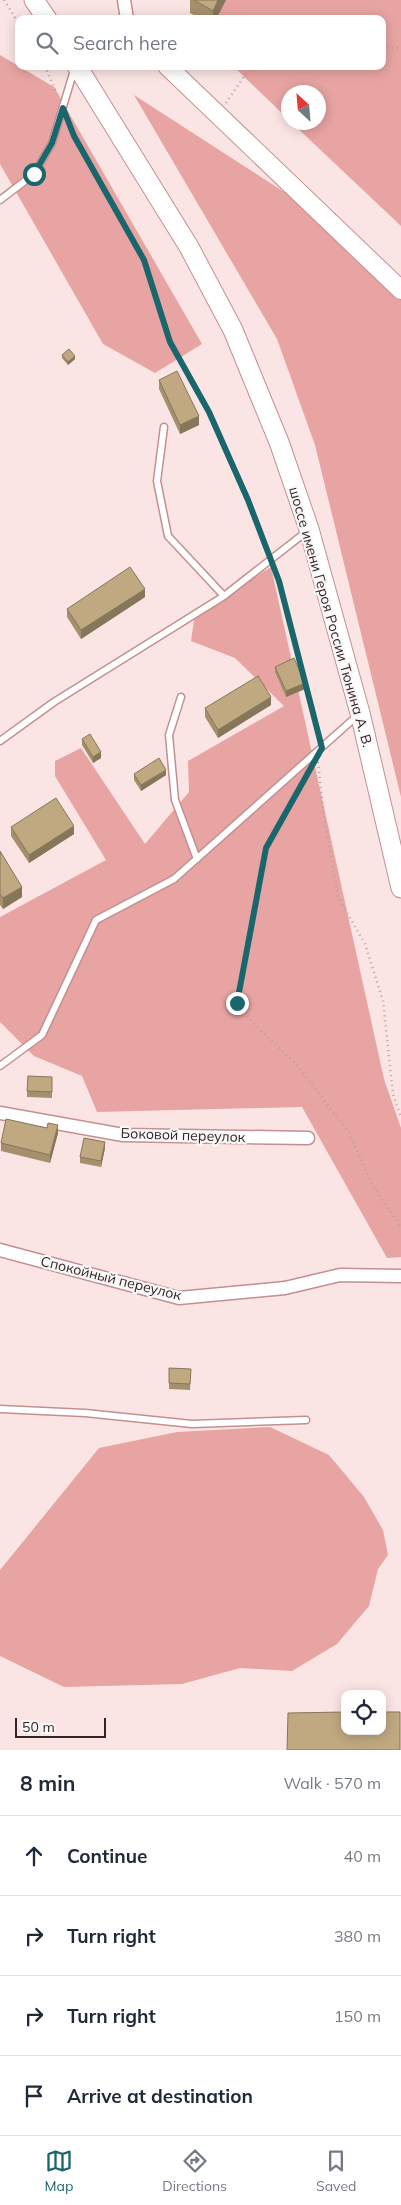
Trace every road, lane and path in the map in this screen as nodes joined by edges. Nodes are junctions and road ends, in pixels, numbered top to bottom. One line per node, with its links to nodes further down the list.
1 (4, 0): 6 (path)
2 (34, 0): 4 (main road)
3 (124, 0): 5 (street)
4 (44, 15)
5 (126, 15)
6 (15, 18)
7 (386, 47): 8 (path)
8 (401, 48)
9 (47, 70): 14 (path)
10 (75, 70): 14 (lane)
11 (78, 70): 19 (main road, шоссе имени Героя России Тюнина А. В.)
12 (171, 70): 15 (street)
13 (248, 70): 15 (path)
14 (63, 108): 16 (lane); 20 (path)
15 (217, 116): 17 (street)
16 (0, 200)
17 (401, 290)
18 (164, 427): 21 (lane)
19 (309, 529): 20 (lane); 23 (main road, шоссе имени Героя России Тюнина А. В.)
20 (271, 559): 21 (lane); 25 (path)
21 (224, 596): 24 (lane)
22 (181, 697): 28 (lane)
23 (360, 714): 25 (lane); 29 (main road, шоссе имени Героя России Тюнина А. В.)
24 (0, 741)
25 (322, 748): 28 (lane)
26 (312, 764): 32 (path)
27 (308, 773): 34 (path)
28 (197, 859): 30 (lane)
29 (401, 888)
30 (0, 1066)
31 (0, 1113): 33 (street, Боковой переулок)
32 (401, 1117)
33 (308, 1138)
34 (401, 1227)
35 (0, 1250): 36 (street, Спокойный переулок)
36 (401, 1276)
37 (0, 1409): 38 (lane)
38 (306, 1420)

